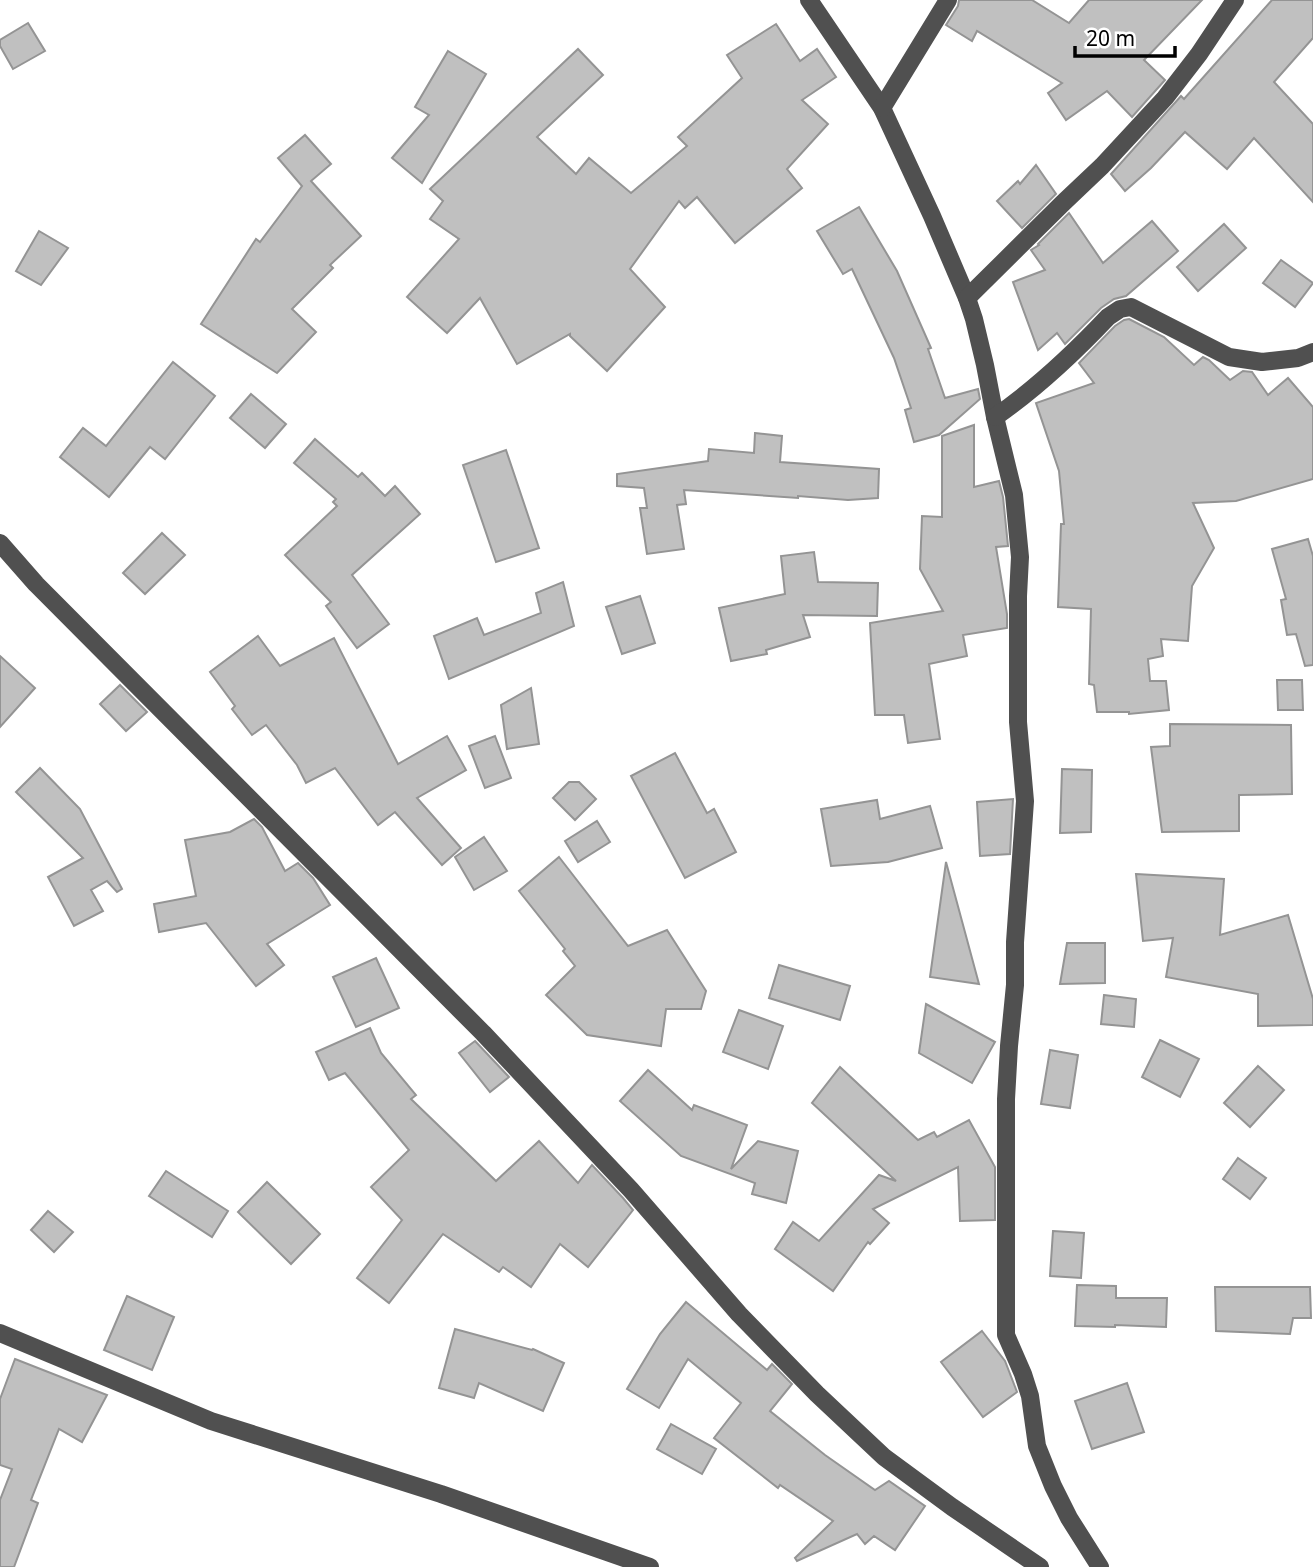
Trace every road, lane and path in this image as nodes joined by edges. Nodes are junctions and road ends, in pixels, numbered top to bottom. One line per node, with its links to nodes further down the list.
1 (809, 0): 4 (street)
2 (948, 0): 4 (street)
3 (1236, 0): 5 (street)
4 (882, 108): 5 (street)
5 (967, 298): 7 (street)
6 (1313, 352): 7 (street)
7 (995, 417): 12 (street)
8 (0, 543): 11 (street)
9 (0, 1333): 10 (street)
10 (650, 1567)
11 (1040, 1567)
12 (1100, 1567)

